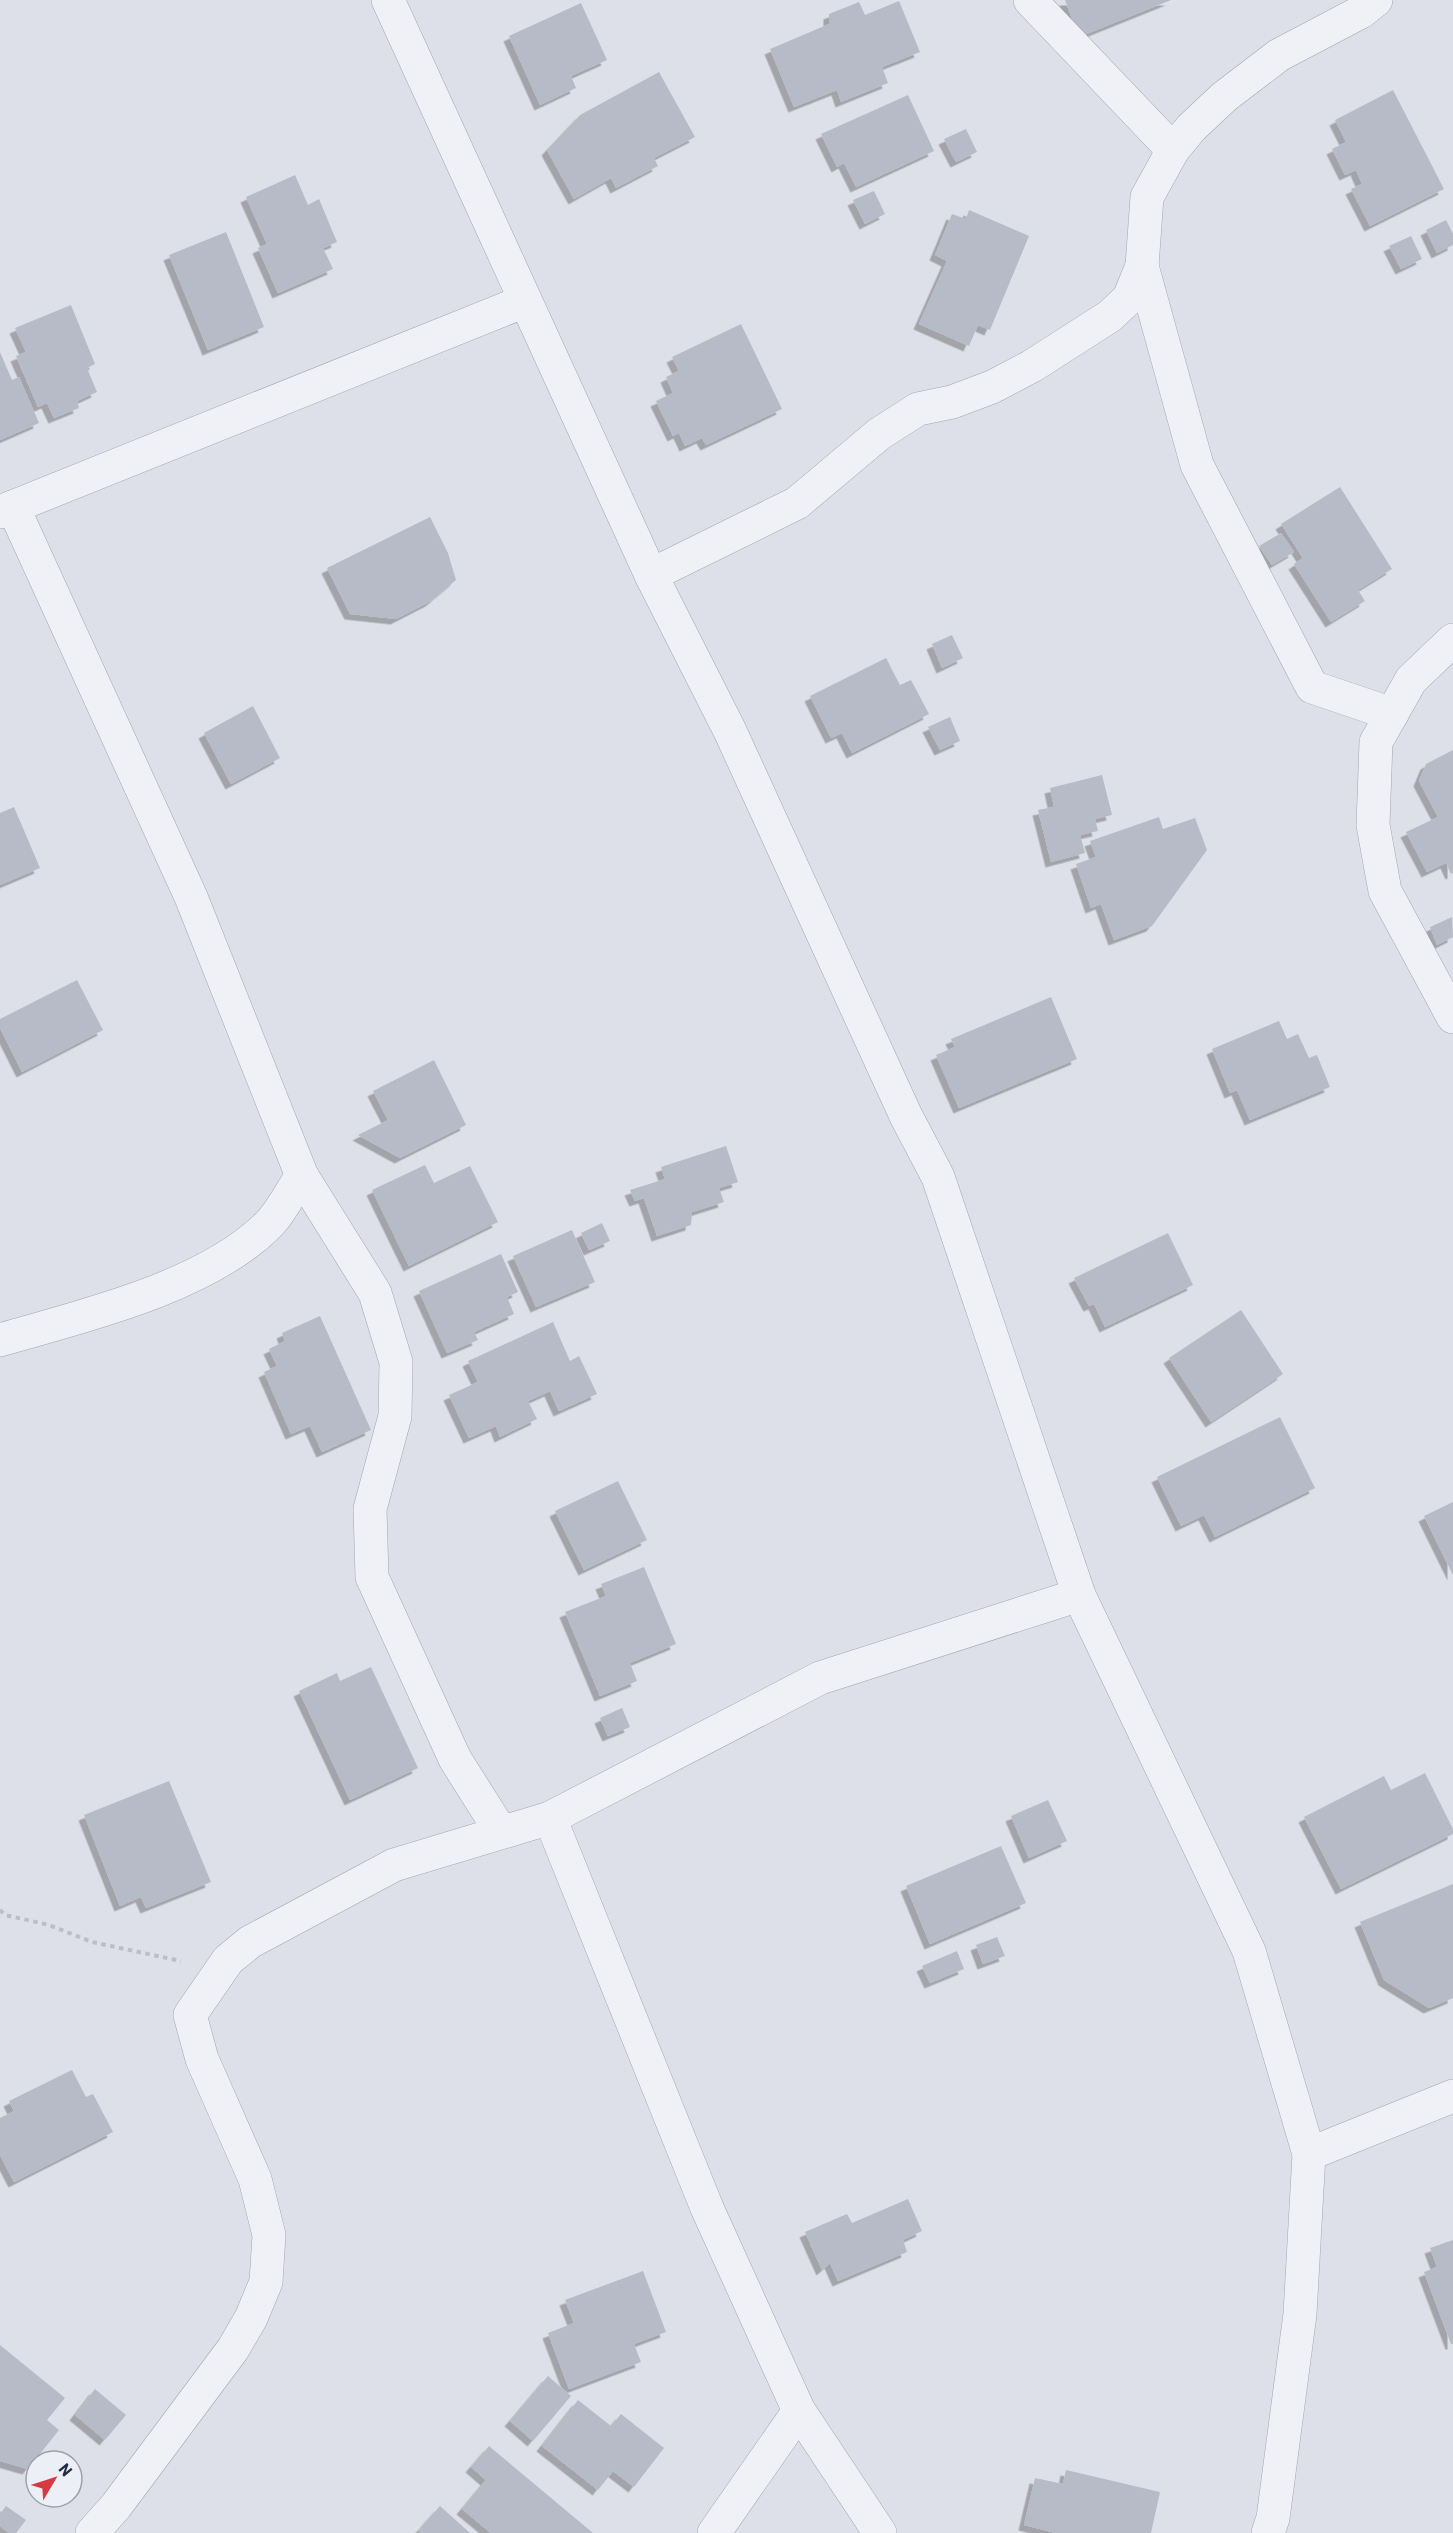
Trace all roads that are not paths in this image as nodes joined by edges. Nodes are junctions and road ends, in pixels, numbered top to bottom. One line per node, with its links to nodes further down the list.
1 (388, 0): 6 (street)
2 (1030, 0): 4 (street)
3 (1376, 0): 4 (street)
4 (1173, 150): 5 (street)
5 (1142, 266): 8 (street); 10 (street)
6 (525, 301): 7 (street); 8 (street)
7 (7, 510): 12 (street)
8 (651, 575): 14 (street)
9 (1453, 640): 10 (street)
10 (1392, 714): 11 (street)
11 (1453, 1017)
12 (302, 1176): 13 (street); 16 (street)
13 (0, 1340)
14 (1079, 1595): 15 (street); 18 (street)
15 (550, 1818): 16 (street); 19 (street)
16 (501, 1832): 20 (street)
17 (1453, 2096): 18 (street)
18 (1309, 2154): 23 (street)
19 (799, 2411): 21 (street); 22 (street)
20 (92, 2533)
21 (714, 2533)
22 (880, 2533)
23 (1268, 2533)

